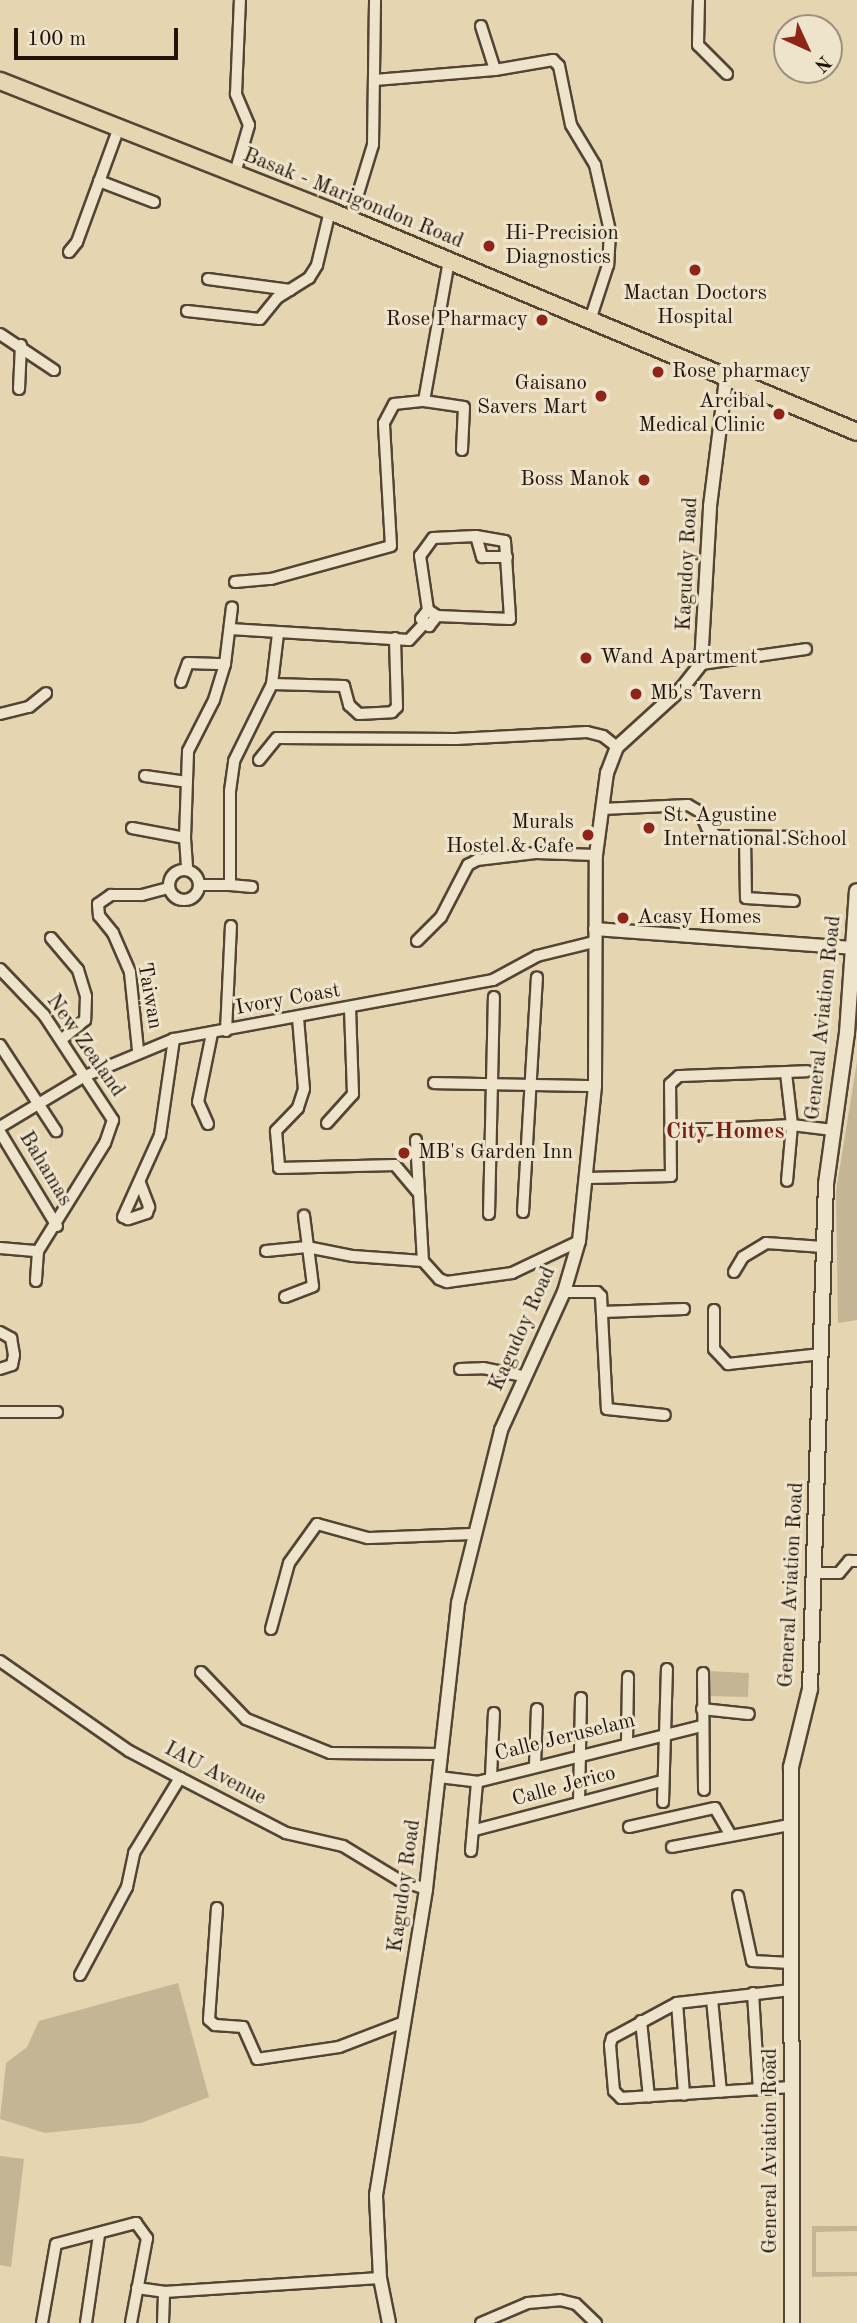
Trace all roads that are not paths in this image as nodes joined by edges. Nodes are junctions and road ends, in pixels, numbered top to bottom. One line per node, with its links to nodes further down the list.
1 (240, 0): 10 (street)
2 (375, 0): 8 (street)
3 (699, 0): 6 (street)
4 (481, 26): 5 (street)
5 (495, 70): 8 (street); 20 (street)
6 (727, 74)
7 (0, 80): 9 (main road, Basak - Marigondon Road)
8 (375, 80): 14 (street)
9 (118, 127): 10 (main road, Basak - Marigondon Road); 11 (street)
10 (235, 173): 13 (main road, Basak - Marigondon Road)
11 (99, 181): 12 (street); 15 (street)
12 (154, 202)
13 (330, 211): 14 (main road, Basak - Marigondon Road); 18 (street)
14 (351, 220): 16 (main road, Basak - Marigondon Road)
15 (69, 252)
16 (449, 261): 20 (main road, Basak - Marigondon Road); 26 (street)
17 (208, 279): 18 (street)
18 (290, 290): 19 (street)
19 (187, 311)
20 (590, 320): 24 (main road, Basak - Marigondon Road)
21 (0, 334): 22 (street)
22 (21, 345): 23 (street); 25 (street)
23 (54, 370)
24 (726, 379): 27 (main road, Basak - Marigondon Road); 39 (street, Kagudoy Road)
25 (19, 389)
26 (424, 401): 28 (street); 31 (street)
27 (857, 432)
28 (462, 450)
29 (476, 536): 30 (street); 30 (street); 33 (street)
30 (507, 557): 33 (street)
31 (235, 582)
32 (232, 607): 34 (street)
33 (433, 613): 36 (street)
34 (230, 629): 35 (street); 38 (street)
35 (278, 634): 36 (street); 41 (street)
36 (395, 638): 41 (street)
37 (806, 649): 39 (street)
38 (225, 664): 40 (street); 47 (street)
39 (701, 664): 44 (street)
40 (181, 682)
41 (272, 684): 56 (street)
42 (46, 693): 43 (street)
43 (0, 714)
44 (617, 747): 45 (street); 48 (street, Kagudoy Road)
45 (259, 760)
46 (145, 776): 47 (street)
47 (187, 782): 52 (street)
48 (602, 809): 50 (street); 53 (street, Kagudoy Road)
49 (132, 828): 52 (street)
50 (745, 836): 51 (street); 60 (street)
51 (798, 837)
52 (185, 838): 54 (street)
53 (596, 855): 62 (street, Kagudoy Road); 64 (street)
54 (187, 870): 55 (street); 58 (street)
55 (199, 884): 56 (street); 58 (street)
56 (230, 884): 57 (street)
57 (252, 887)
58 (169, 888): 76 (street, Taiwan)
59 (857, 891): 65 (main road, General Aviation Road)
60 (794, 901)
61 (231, 926): 71 (street)
62 (595, 936): 65 (street); 69 (street, Ivory Coast); 83 (street, Kagudoy Road)
63 (51, 938): 73 (street)
64 (417, 941)
65 (855, 947): 89 (main road, General Aviation Road)
66 (0, 969): 73 (street, New Zealand)
67 (537, 977): 82 (street)
68 (494, 997): 80 (street)
69 (350, 1008): 70 (street, Ivory Coast); 85 (street)
70 (298, 1018): 71 (street, Ivory Coast); 97 (street)
71 (226, 1031): 72 (street, Ivory Coast)
72 (212, 1033): 74 (street, Ivory Coast); 86 (street)
73 (62, 1039): 79 (street, New Zealand)
74 (174, 1039): 76 (street, Ivory Coast); 96 (street)
75 (0, 1045): 84 (street)
76 (138, 1051): 79 (street, Ivory Coast)
77 (807, 1071): 78 (street)
78 (786, 1073): 87 (street); 90 (street)
79 (85, 1076): 84 (street, Ivory Coast); 101 (street, New Zealand)
80 (494, 1082): 81 (street); 82 (street); 99 (street)
81 (434, 1083)
82 (530, 1084): 83 (street); 98 (street)
83 (596, 1086): 94 (street, Kagudoy Road)
84 (39, 1105): 88 (street, Ivory Coast); 92 (street)
85 (327, 1123)
86 (208, 1124)
87 (792, 1125): 89 (street); 90 (street); 95 (street)
88 (0, 1127)
89 (833, 1129): 105 (main road, General Aviation Road)
90 (673, 1130): 94 (street)
91 (0, 1132): 101 (street, Bahamas)
92 (55, 1132)
93 (416, 1140): 97 (street)
94 (588, 1178): 102 (street, Kagudoy Road)
95 (787, 1181)
96 (140, 1182)
97 (418, 1192): 108 (street)
98 (523, 1212)
99 (489, 1214)
100 (304, 1216): 103 (street)
101 (57, 1226): 106 (street)
102 (579, 1241): 108 (street); 111 (street, Kagudoy Road)
103 (307, 1247): 107 (street); 108 (street); 112 (street)
104 (0, 1248): 106 (street)
105 (823, 1248): 109 (street); 117 (main road, General Aviation Road)
106 (38, 1251): 110 (street)
107 (266, 1251)
108 (423, 1261)
109 (734, 1272)
110 (36, 1281)
111 (564, 1292): 115 (street); 120 (street, Kagudoy Road)
112 (285, 1297)
113 (684, 1310): 115 (street)
114 (713, 1310): 117 (street)
115 (601, 1312): 123 (street)
116 (0, 1332): 119 (street)
117 (821, 1354): 126 (main road, General Aviation Road)
118 (460, 1369): 120 (street)
119 (0, 1370)
120 (523, 1376): 124 (street, Kagudoy Road)
121 (0, 1412): 122 (street)
122 (57, 1412)
123 (665, 1415)
124 (473, 1534): 127 (street); 141 (street, Kagudoy Road)
125 (857, 1561): 126 (street)
126 (815, 1573): 152 (main road, General Aviation Road)
127 (271, 1629)
128 (0, 1661): 146 (street, IAU Avenue)
129 (667, 1669): 139 (street)
130 (201, 1672): 141 (street)
131 (703, 1673): 135 (street)
132 (628, 1677): 140 (street)
133 (581, 1698): 142 (street)
134 (537, 1709): 143 (street)
135 (702, 1709): 137 (street); 138 (street)
136 (494, 1713): 144 (street)
137 (749, 1714)
138 (701, 1726): 139 (street, Calle Jeruselam); 149 (street)
139 (662, 1733): 140 (street, Calle Jeruselam); 147 (street)
140 (627, 1742): 142 (street, Calle Jeruselam)
141 (441, 1754): 145 (street, Kagudoy Road)
142 (582, 1754): 143 (street, Calle Jeruselam); 150 (street)
143 (535, 1765): 144 (street, Calle Jeruselam)
144 (491, 1776): 148 (street, Calle Jeruselam)
145 (439, 1777): 148 (street, Calle Jeruselam); 158 (street, Kagudoy Road)
146 (180, 1779): 158 (street, IAU Avenue); 162 (street)
147 (662, 1781): 150 (street, Calle Jerico); 151 (street)
148 (477, 1782): 154 (street)
149 (704, 1790)
150 (579, 1802): 154 (street, Calle Jerico)
151 (663, 1802)
152 (790, 1825): 155 (street); 161 (main road, General Aviation Road)
153 (629, 1827): 155 (street)
154 (475, 1830): 157 (street)
155 (730, 1834): 156 (street)
156 (672, 1847)
157 (471, 1852)
158 (426, 1889): 168 (street, Kagudoy Road)
159 (738, 1896): 161 (street)
160 (217, 1908): 168 (street)
161 (791, 1963): 163 (main road, General Aviation Road)
162 (80, 1975)
163 (791, 1990): 164 (street); 169 (main road, General Aviation Road)
164 (753, 1993): 165 (street); 170 (street)
165 (712, 1999): 166 (street); 171 (street)
166 (677, 2003): 167 (street); 172 (street)
167 (641, 2021): 173 (street); 173 (street)
168 (404, 2022): 175 (street, Kagudoy Road)
169 (792, 2087): 170 (street); 185 (main road, General Aviation Road)
170 (759, 2090): 171 (street)
171 (721, 2092): 172 (street)
172 (684, 2095): 173 (street)
173 (649, 2097)
174 (99, 2235): 176 (street); 178 (street); 179 (street)
175 (380, 2278): 177 (street); 182 (street, Kagudoy Road)
176 (136, 2288): 177 (street); 180 (street)
177 (164, 2292): 181 (street)
178 (42, 2323)
179 (86, 2323)
180 (131, 2323)
181 (163, 2323)
182 (389, 2323)
183 (481, 2323): 184 (street)
184 (596, 2323)
185 (792, 2323)

